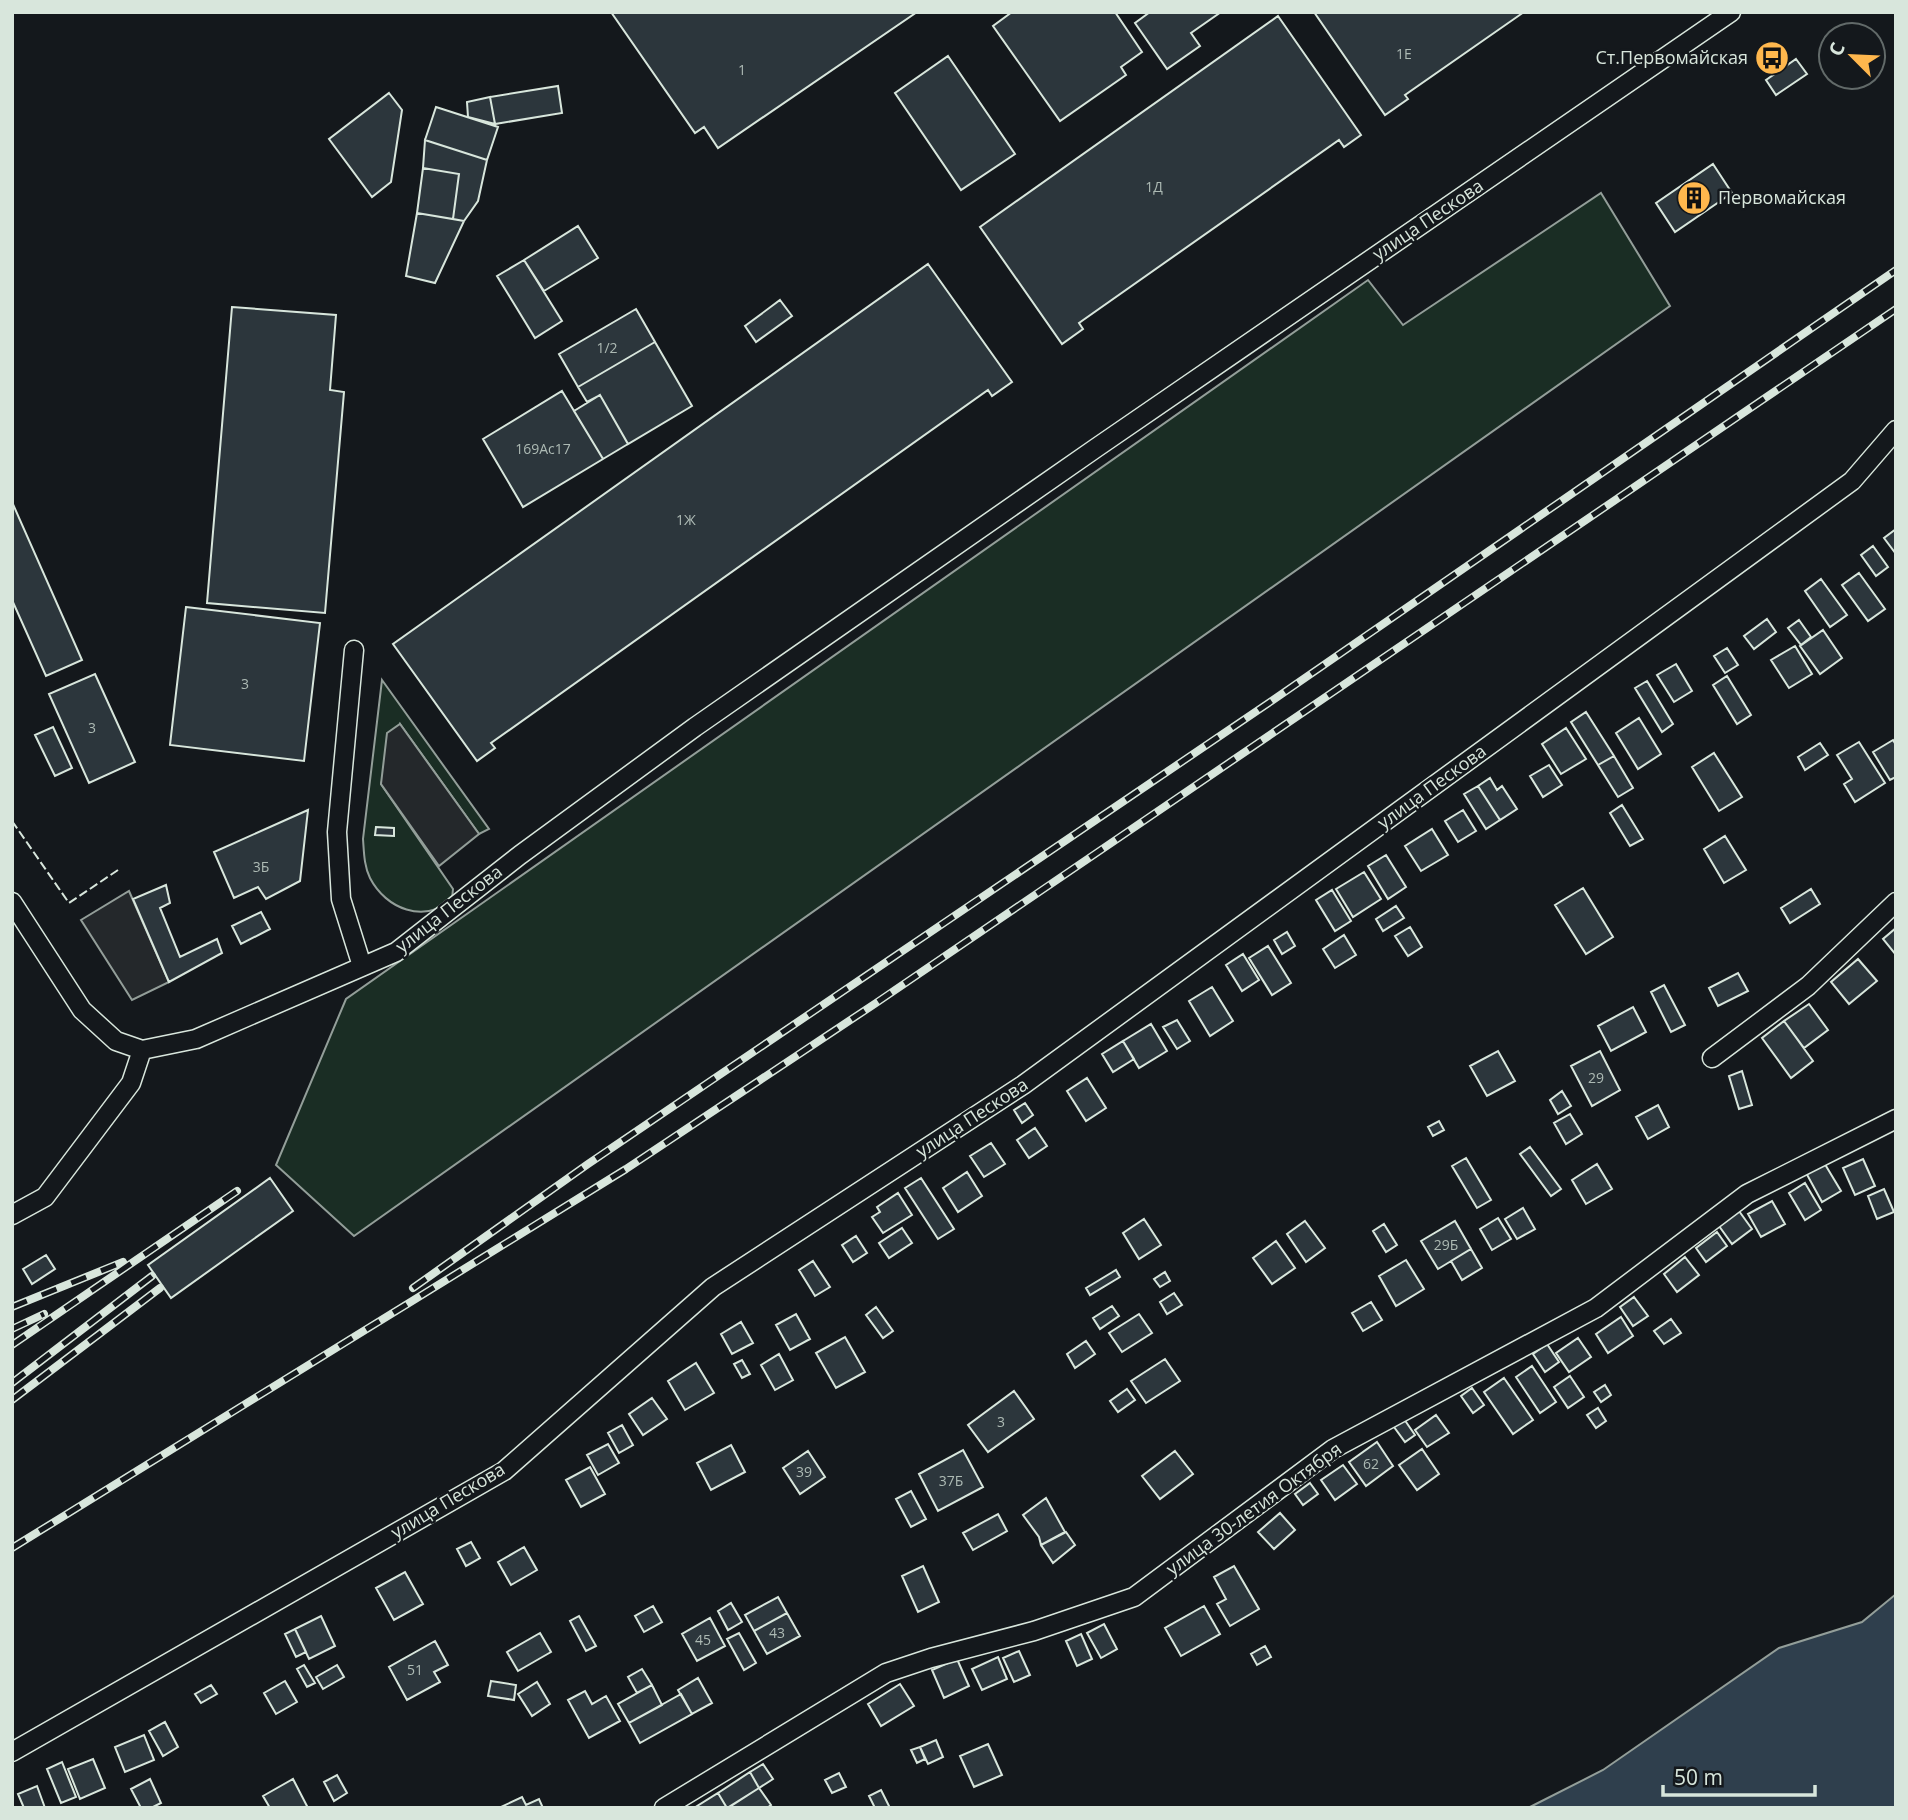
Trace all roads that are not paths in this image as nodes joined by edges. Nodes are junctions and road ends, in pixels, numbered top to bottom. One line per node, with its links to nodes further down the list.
1 (1731, 12): 6 (street, улица Пескова)
2 (1896, 430): 11 (street, улица Пескова)
3 (354, 650): 6 (street)
4 (12, 902): 7 (street)
5 (1896, 902): 8 (street)
6 (362, 967): 7 (street, улица Пескова)
7 (142, 1050): 10 (street)
8 (1712, 1058)
9 (1896, 1119): 12 (street, улица 30-летия Октября)
10 (12, 1215)
11 (12, 1752)
12 (664, 1808)

